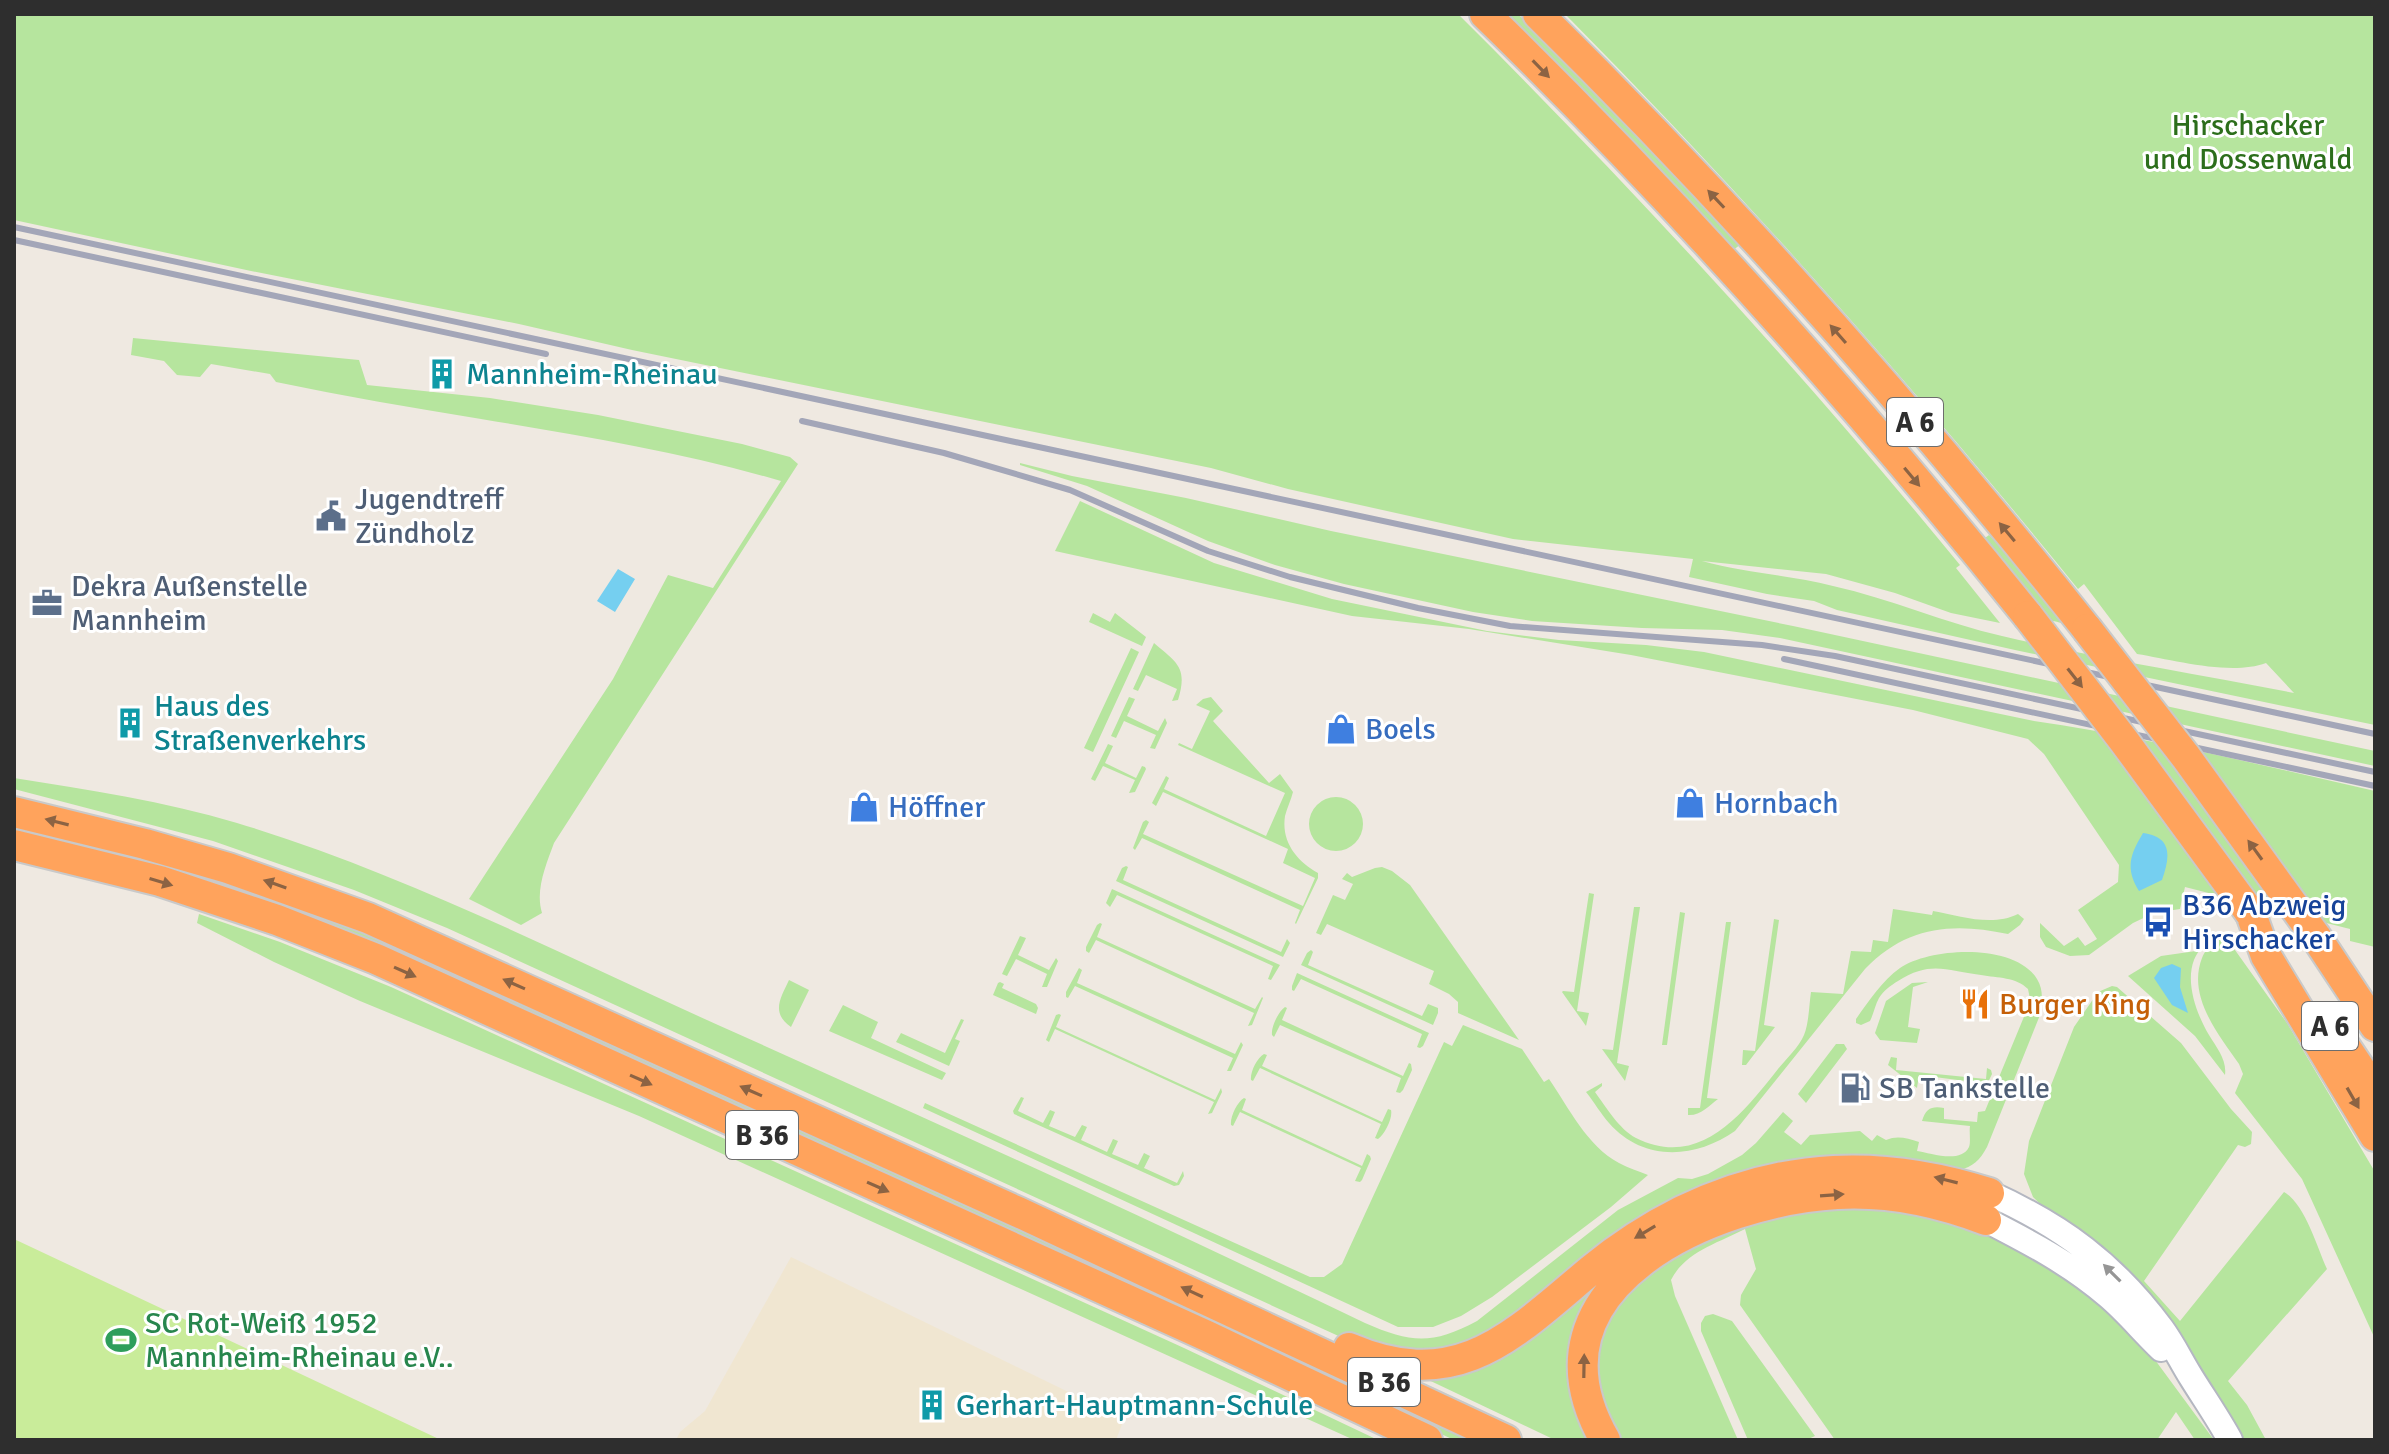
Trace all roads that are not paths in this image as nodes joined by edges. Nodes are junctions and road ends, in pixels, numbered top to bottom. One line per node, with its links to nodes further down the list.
1 (1485, 14): 5 (highway, A 6, one-way to 5, bridge)
2 (1538, 14): 6 (highway, A 6, one-way to 2, bridge)
3 (14, 812): 10 (highway, B 36, one-way to 3)
4 (14, 845): 11 (highway, B 36, one-way to 11)
5 (2276, 958): 7 (highway, A 6); 8 (highway, one-way to 8)
6 (2375, 1026)
7 (2375, 1091)
8 (2375, 1136)
9 (1987, 1206): 10 (highway, one-way to 10); 13 (highway, one-way to 9); 14 (main road)
10 (1263, 1325): 12 (highway, B 36)
11 (1427, 1440)
12 (1506, 1440)
13 (1605, 1440)
14 (2230, 1440)

